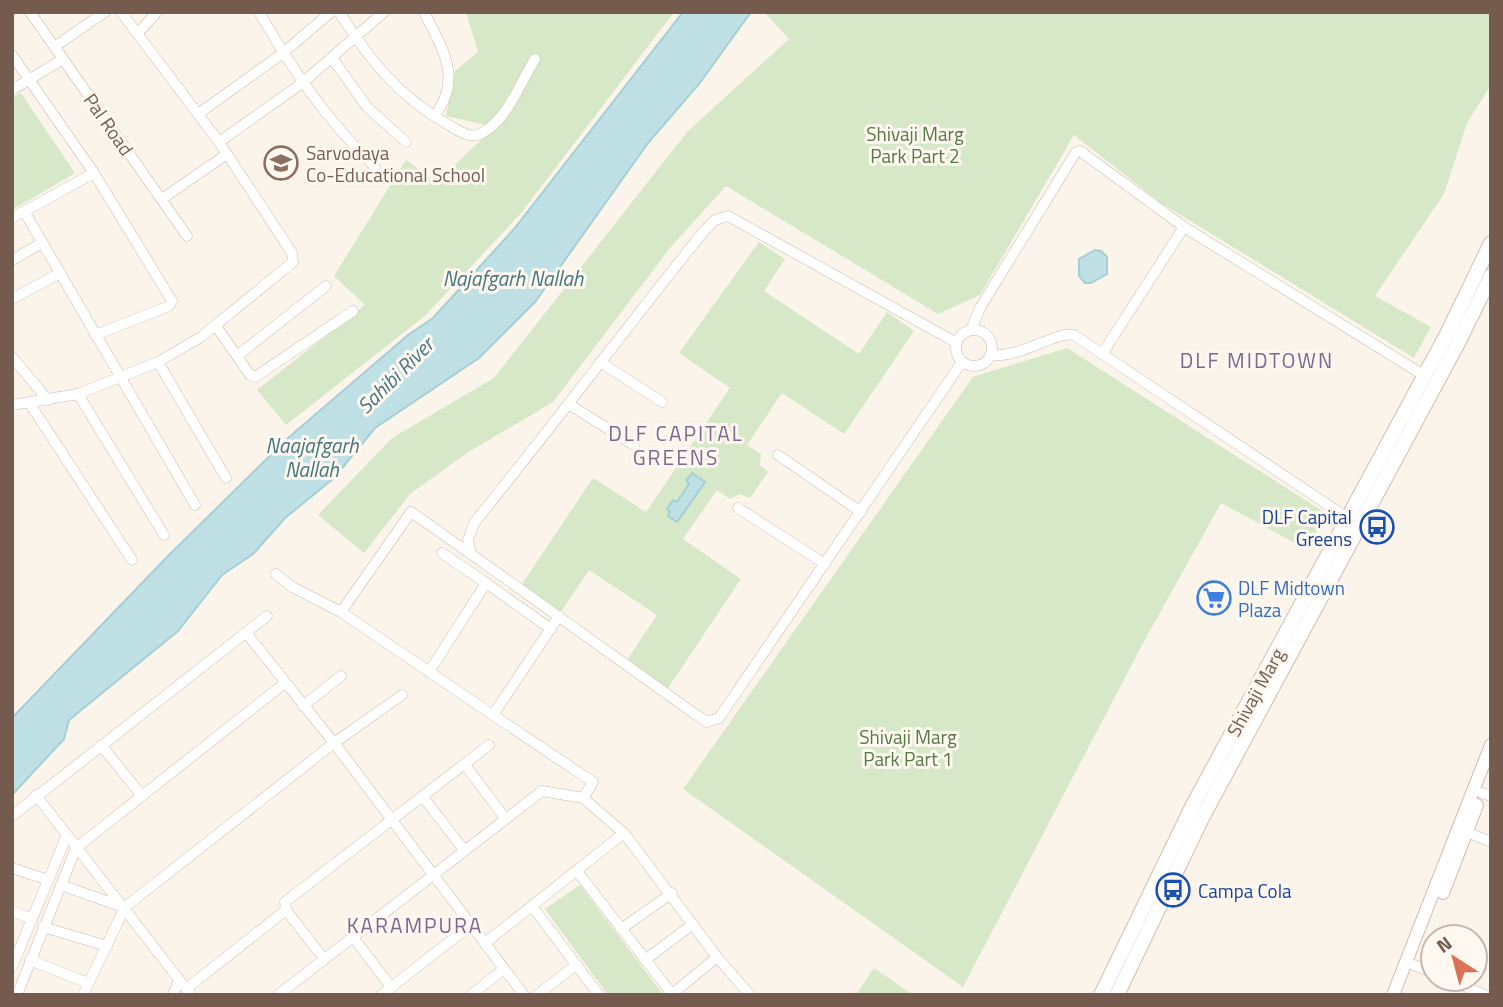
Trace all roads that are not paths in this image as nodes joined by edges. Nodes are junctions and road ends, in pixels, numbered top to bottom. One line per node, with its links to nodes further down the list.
1 (30, 12): 12 (street, Pal Road)
2 (105, 12): 12 (street)
3 (121, 12): 10 (street)
4 (157, 12): 10 (street)
5 (259, 12): 13 (street)
6 (331, 12): 13 (street)
7 (339, 12): 11 (street)
8 (384, 12): 11 (street)
9 (424, 12): 22 (street)
10 (138, 33): 21 (street)
11 (355, 37): 15 (street); 22 (street)
12 (54, 47): 16 (street, Pal Road)
13 (283, 53): 19 (street); 21 (street)
14 (12, 55): 18 (street)
15 (332, 58): 19 (street); 24 (street)
16 (62, 59): 18 (street); 28 (street, Pal Road)
17 (535, 59): 22 (street)
18 (30, 80): 20 (street); 27 (street)
19 (302, 84): 23 (street); 26 (street)
20 (12, 90)
21 (198, 114): 23 (street)
22 (434, 116)
23 (219, 142): 25 (street)
24 (406, 142)
25 (227, 154): 28 (street); 41 (street)
26 (375, 167)
27 (94, 173): 29 (street); 43 (street)
28 (162, 199): 32 (street, Pal Road)
29 (24, 211): 30 (street); 33 (street)
30 (12, 218)
31 (1184, 228): 42 (street); 45 (street); 52 (street)
32 (187, 236)
33 (42, 243): 35 (street); 36 (street)
34 (1491, 243): 52 (main road, Shivaji Marg)
35 (12, 260)
36 (60, 273): 39 (street); 43 (street)
37 (1491, 275): 148 (main road, Shivaji Marg)
38 (326, 286): 47 (street)
39 (12, 299)
40 (353, 311): 47 (street)
41 (216, 326): 47 (street); 49 (street)
42 (971, 330): 44 (street); 46 (street)
43 (95, 335): 53 (street)
44 (957, 343): 50 (street); 51 (street)
45 (1102, 354): 46 (street); 66 (street)
46 (991, 355): 51 (street)
47 (236, 356)
48 (12, 357): 55 (street)
49 (158, 362): 53 (street); 62 (street)
50 (600, 362): 56 (street); 59 (street)
51 (962, 362): 65 (street)
52 (1425, 376): 66 (main road, Shivaji Marg)
53 (119, 377): 54 (street); 63 (street)
54 (78, 394): 55 (street); 67 (street)
55 (48, 400): 57 (street)
56 (662, 402)
57 (30, 404): 58 (street); 70 (street)
58 (12, 405)
59 (570, 405): 60 (street); 69 (street)
60 (634, 444)
61 (778, 455): 65 (street)
62 (226, 478)
63 (195, 505)
64 (738, 508): 71 (street)
65 (861, 512): 71 (street)
66 (1349, 519): 147 (main road, Shivaji Marg)
67 (164, 535)
68 (442, 553): 73 (street)
69 (471, 554): 74 (street); 76 (street)
70 (132, 560)
71 (825, 564): 76 (street)
72 (276, 574): 74 (street)
73 (486, 583): 77 (street); 79 (street)
74 (341, 612): 79 (street)
75 (267, 616): 78 (street)
76 (559, 616): 77 (street)
77 (551, 629): 84 (street)
78 (247, 634): 81 (street); 86 (street)
79 (429, 672): 84 (street)
80 (341, 676): 83 (street)
81 (285, 684): 83 (street); 93 (street)
82 (401, 695): 85 (street)
83 (303, 706): 85 (street)
84 (493, 715): 95 (street)
85 (334, 743): 98 (street); 112 (street)
86 (101, 745): 92 (street); 93 (street)
87 (489, 745): 89 (street)
88 (1491, 745): 149 (street)
89 (465, 765): 94 (street); 97 (street)
90 (1491, 769): 91 (street)
91 (1486, 794): 99 (street)
92 (36, 795): 96 (street); 101 (street)
93 (142, 796): 103 (street)
94 (423, 797): 98 (street); 104 (street)
95 (583, 798): 97 (street); 100 (street)
96 (12, 816)
97 (505, 818): 104 (street)
98 (392, 820): 107 (street); 113 (street)
99 (1466, 832): 102 (street); 129 (street)
100 (624, 833): 106 (street); 110 (street)
101 (66, 835): 103 (street); 108 (street)
102 (1491, 842)
103 (76, 848): 109 (street); 112 (street)
104 (464, 850): 107 (street)
105 (12, 868): 108 (street)
106 (577, 871): 111 (street); 119 (street)
107 (432, 874): 117 (street); 120 (street)
108 (48, 880): 115 (street)
109 (61, 885): 112 (street); 118 (street)
110 (672, 893): 116 (street); 119 (street)
111 (532, 906): 121 (street); 128 (street)
112 (125, 907): 122 (street); 132 (street)
113 (286, 910): 124 (street); 135 (street)
114 (12, 911): 115 (street)
115 (32, 919): 127 (street)
116 (693, 924): 123 (street); 126 (street)
117 (471, 925): 121 (street); 134 (street)
118 (43, 927): 122 (street); 125 (street)
119 (621, 929): 126 (street)
120 (353, 937): 124 (street); 134 (street)
121 (485, 943): 131 (street)
122 (107, 946): 133 (street)
123 (717, 957): 138 (street); 146 (street)
124 (324, 959): 137 (street)
125 (30, 960): 133 (street); 136 (street)
126 (645, 960): 138 (street)
127 (13, 962)
128 (576, 965): 144 (street); 145 (street)
129 (1414, 965): 130 (street); 150 (street)
130 (1419, 967)
131 (504, 969): 142 (street); 143 (street)
132 (180, 979): 135 (street); 140 (street)
133 (88, 983): 139 (street)
134 (391, 988): 141 (street)
135 (189, 992)
136 (18, 994)
137 (281, 994)
138 (671, 994)
139 (83, 995)
140 (173, 995)
141 (382, 995)
142 (471, 995)
143 (524, 995)
144 (537, 995)
145 (599, 995)
146 (750, 995)
147 (1101, 995)
148 (1117, 995)
149 (1394, 995)
150 (1402, 995)

